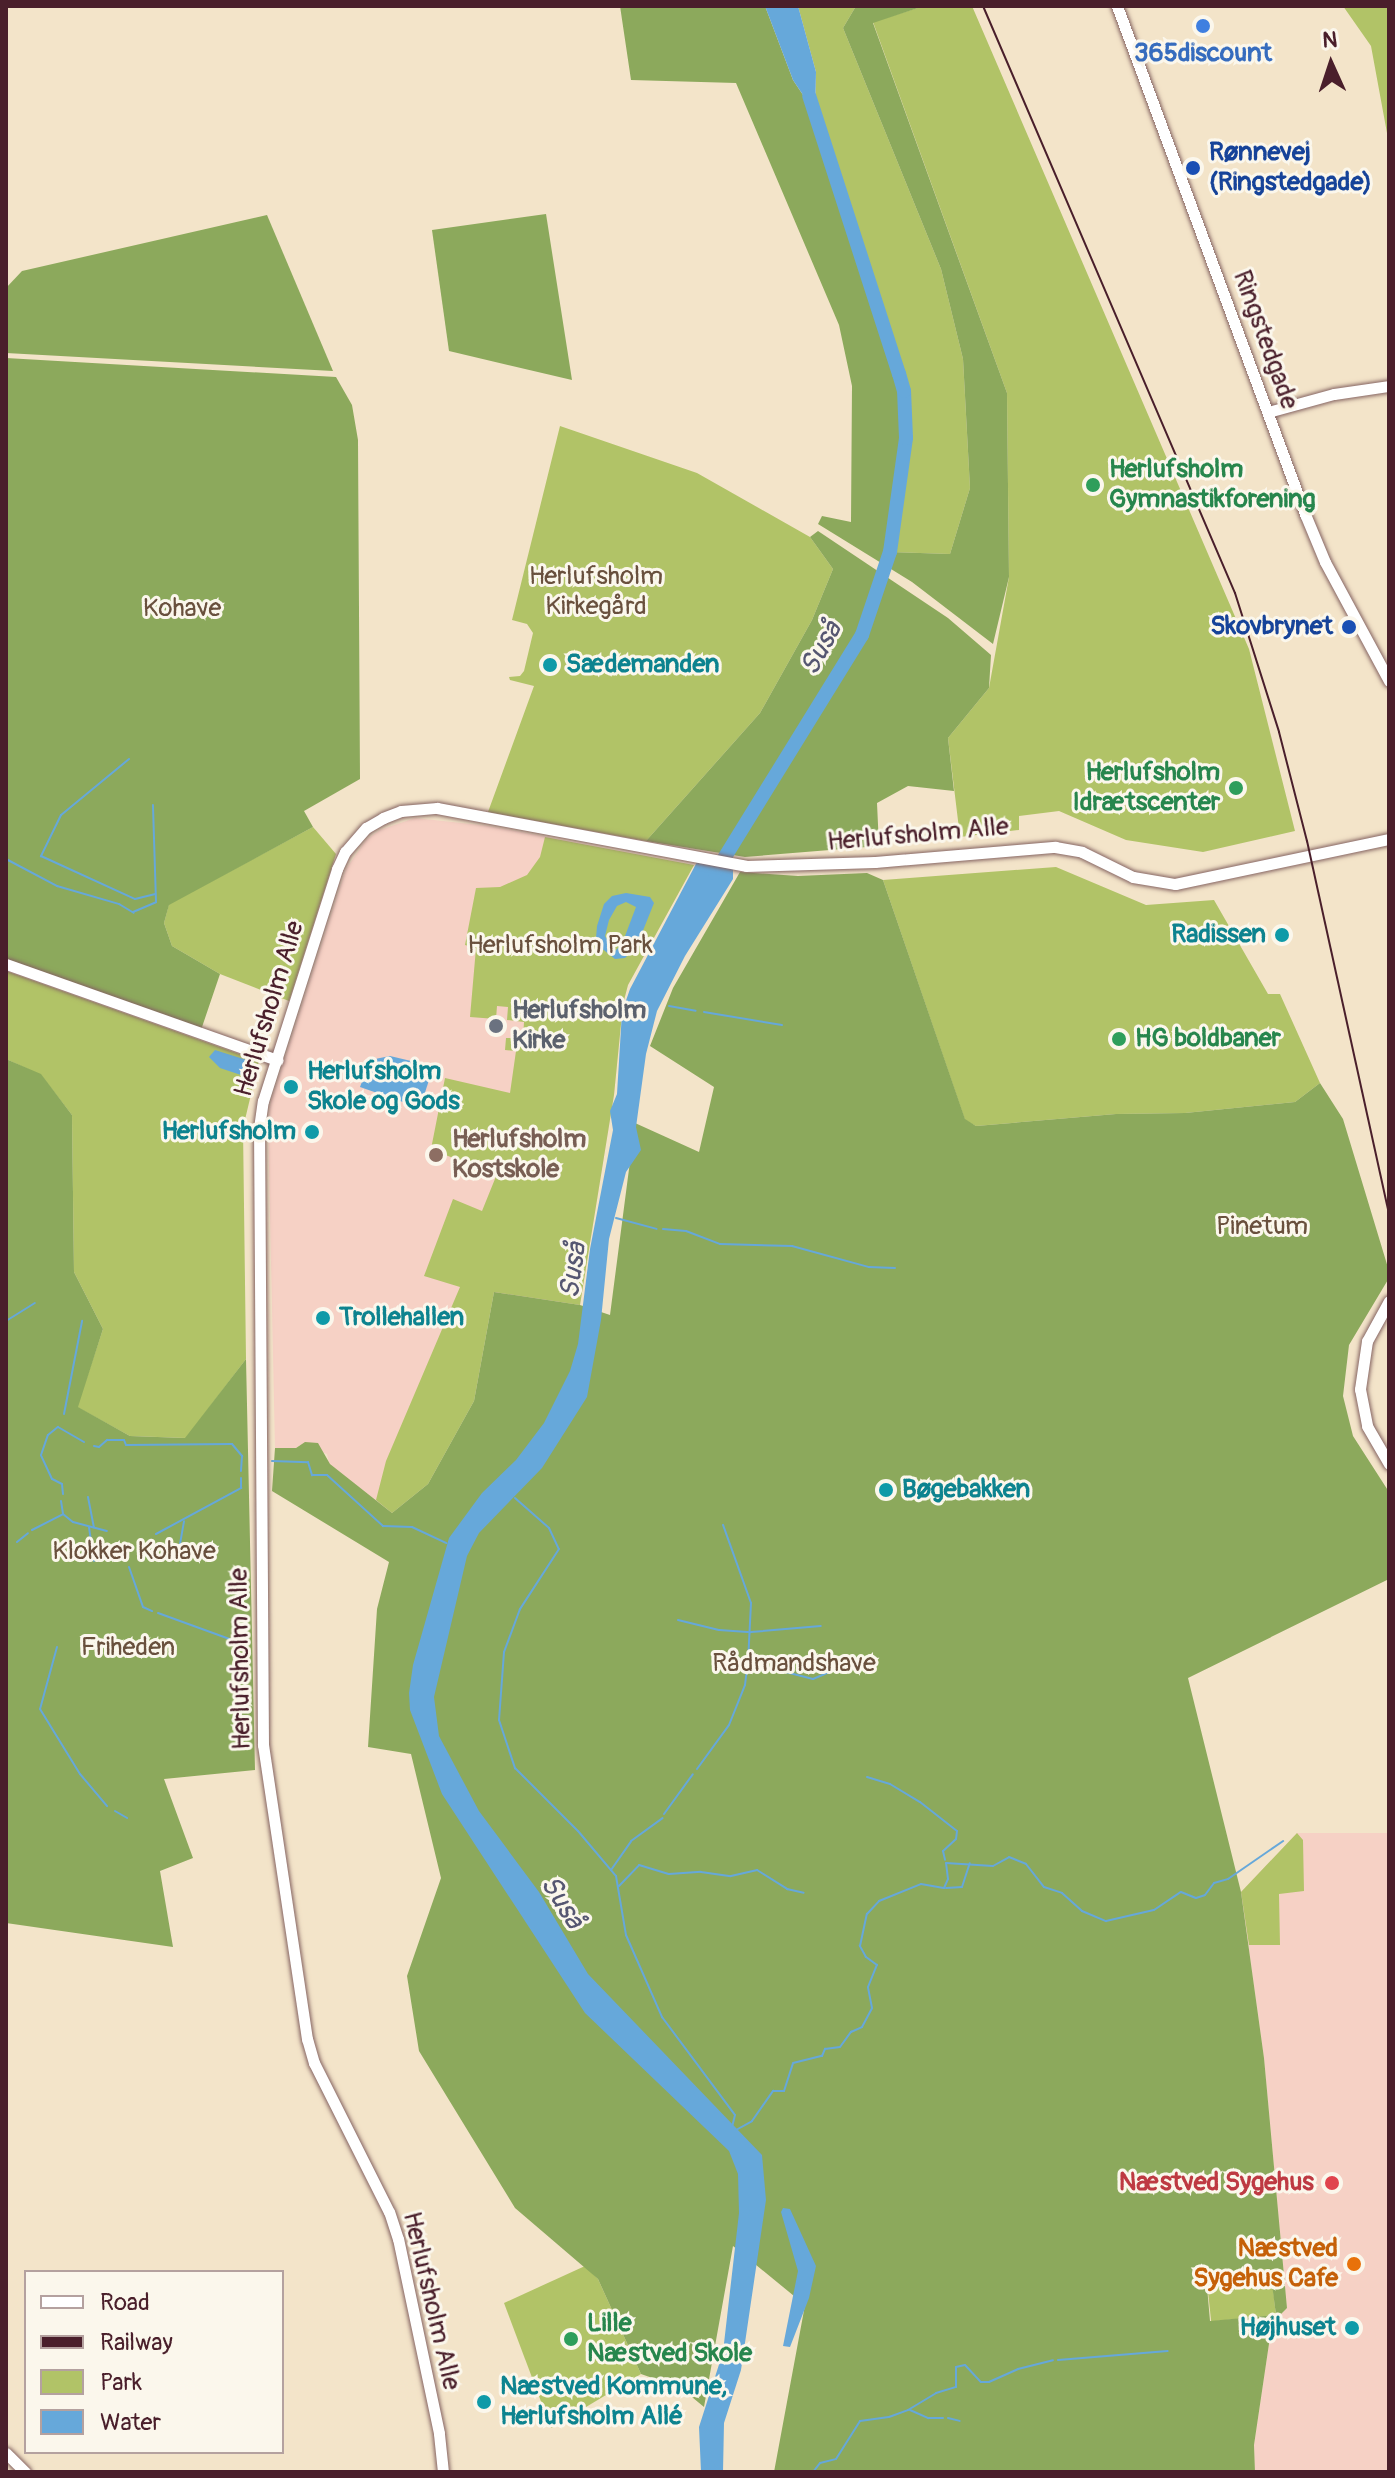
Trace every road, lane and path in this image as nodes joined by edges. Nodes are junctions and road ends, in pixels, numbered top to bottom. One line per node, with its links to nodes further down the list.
1 (1117, 6): 3 (street, Ringstedgade)
2 (1389, 386): 3 (street)
3 (1268, 412): 4 (street, Ringstedgade)
4 (1389, 681)
5 (1389, 839): 7 (street, Herlufsholm Alle)
6 (6, 964): 7 (street)
7 (277, 1060): 12 (street, Herlufsholm Alle)
8 (1386, 1307): 9 (street)
9 (1389, 1464)
10 (6, 2453): 11 (street)
11 (25, 2472)
12 (443, 2472)

